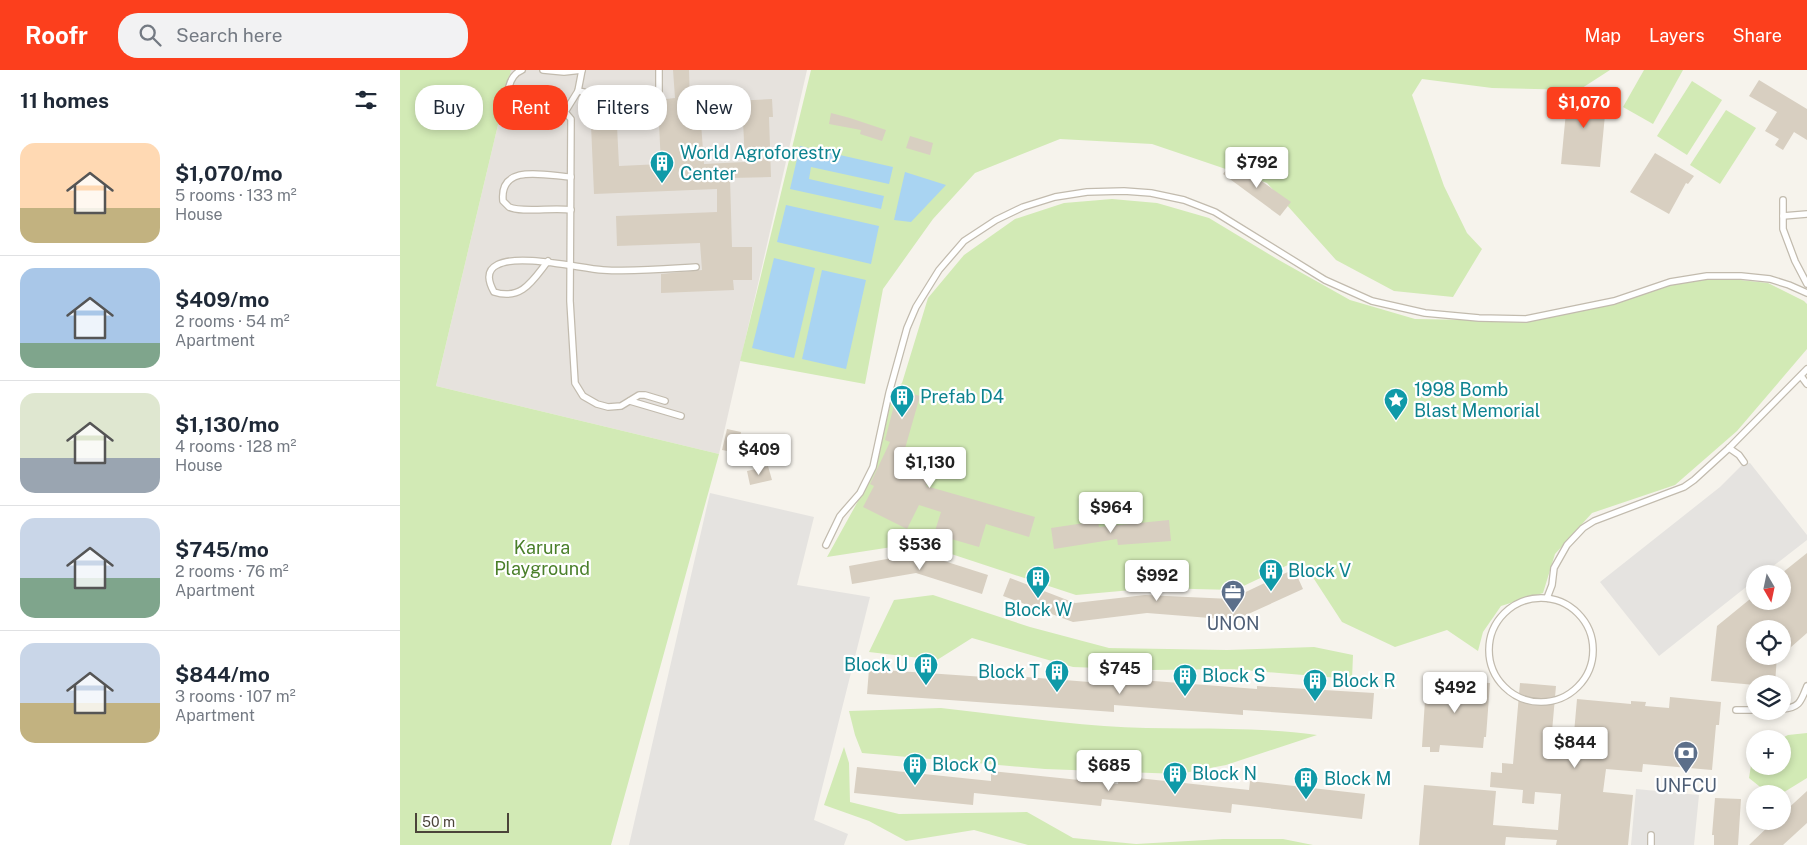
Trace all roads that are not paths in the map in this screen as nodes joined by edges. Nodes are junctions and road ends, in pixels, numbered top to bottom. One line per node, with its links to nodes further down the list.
1 (522, 70): 5 (lane)
2 (543, 70): 3 (lane)
3 (582, 70): 6 (lane)
4 (659, 70): 7 (lane)
5 (511, 85)
6 (579, 85)
7 (659, 85)
8 (578, 91): 9 (lane)
9 (568, 107)
10 (568, 116): 11 (lane)
11 (571, 177): 13 (lane); 13 (lane)
12 (1783, 200): 15 (lane)
13 (571, 210): 17 (lane)
14 (1807, 214): 15 (lane)
15 (1783, 216): 19 (lane)
16 (548, 261): 16 (lane); 17 (lane)
17 (570, 266): 18 (lane); 24 (lane)
18 (696, 267)
19 (1807, 284)
20 (1807, 294): 29 (lane)
21 (1807, 369): 22 (lane)
22 (1801, 376): 23 (lane); 27 (lane)
23 (1807, 384)
24 (630, 401): 25 (lane); 26 (lane)
25 (665, 401)
26 (681, 416)
27 (1728, 448): 28 (lane); 30 (lane)
28 (1744, 462)
29 (826, 545)
30 (1547, 598): 30 (lane)
31 (1807, 686): 32 (lane)
32 (1791, 707)
33 (1736, 710): 34 (lane)
34 (1746, 710)
35 (1651, 835): 36 (lane)
36 (1651, 845)

